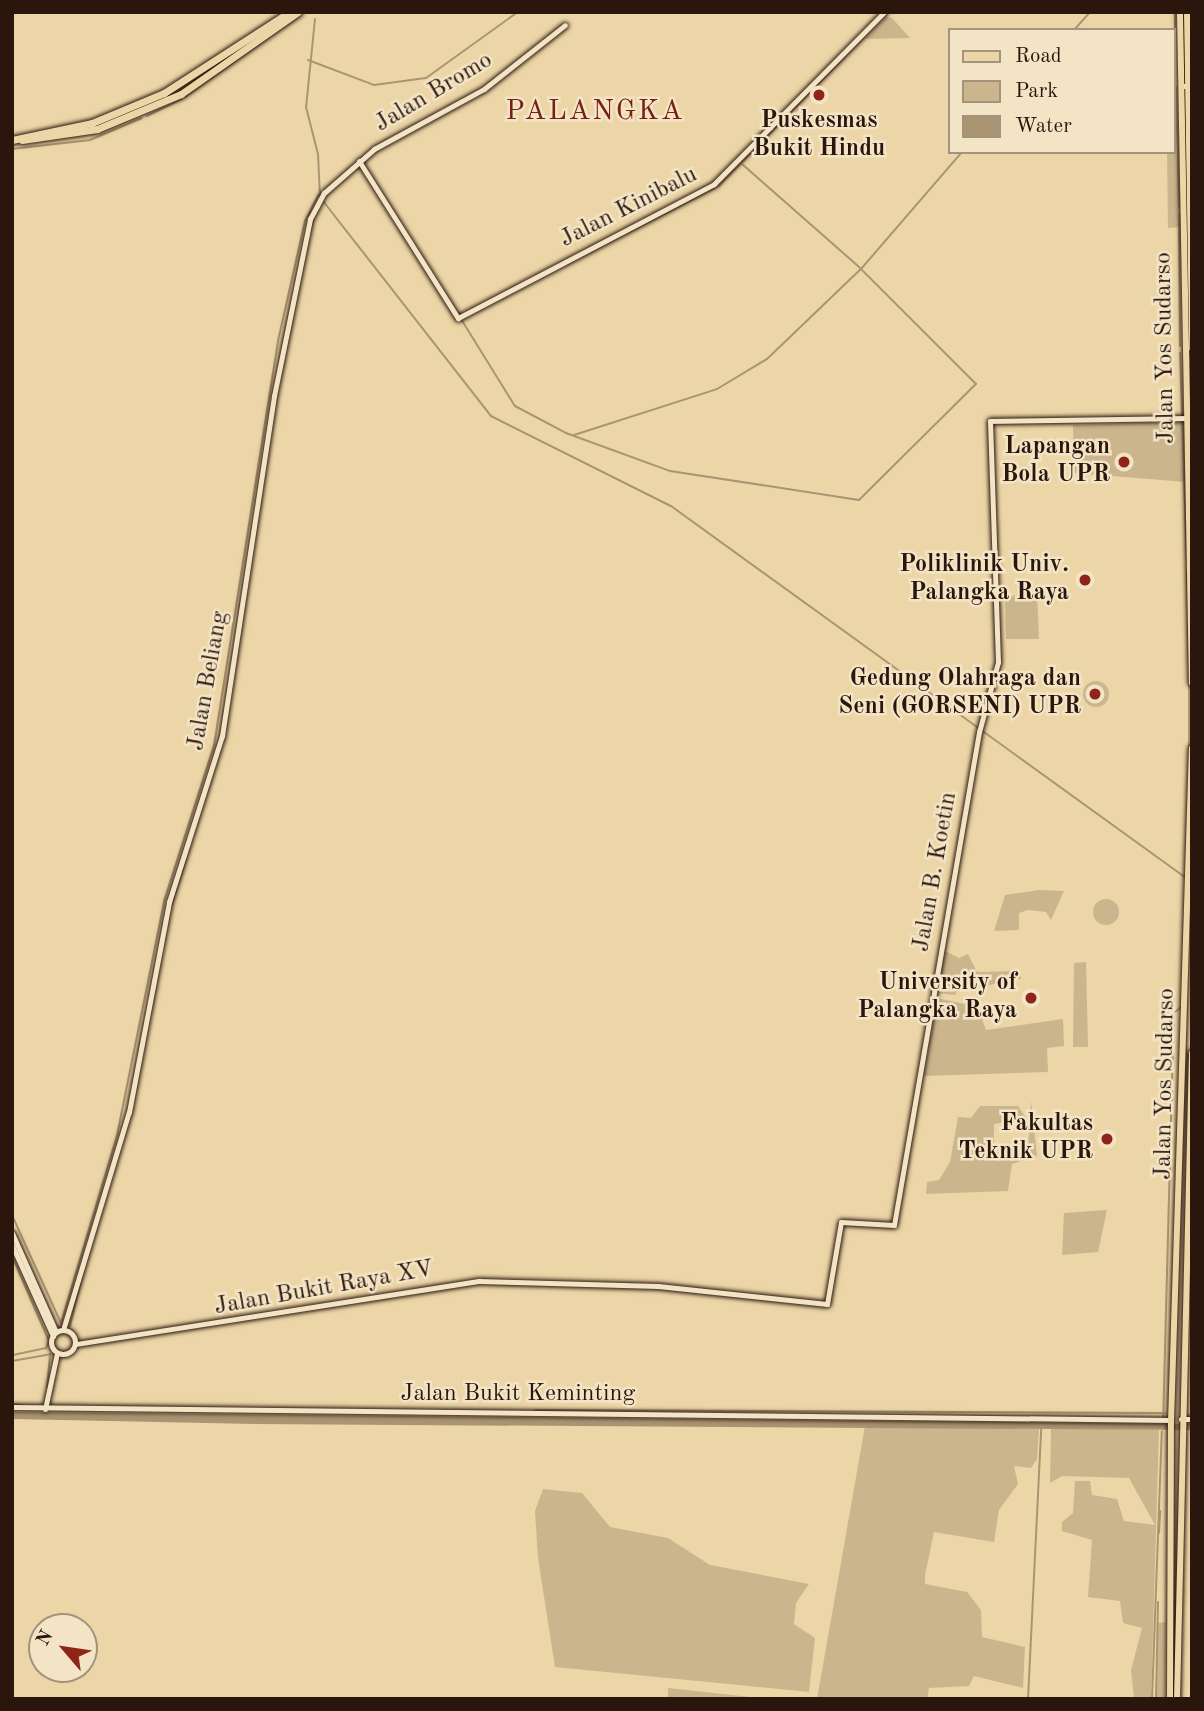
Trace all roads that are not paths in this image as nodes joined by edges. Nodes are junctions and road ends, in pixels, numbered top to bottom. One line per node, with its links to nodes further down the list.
1 (289, 12): 7 (highway)
2 (298, 12): 7 (highway)
3 (884, 12): 11 (street, Jalan Kinibalu)
4 (1180, 12): 8 (main road, Jalan Yos Sudarso)
5 (1186, 12): 8 (main road, Jalan Yos Sudarso)
6 (565, 25): 11 (street, Jalan Bromo)
7 (264, 33): 9 (highway)
8 (1187, 89): 10 (main road, Jalan Yos Sudarso)
9 (12, 140)
10 (1185, 160): 13 (main road, Jalan Yos Sudarso); 15 (main road, Jalan Yos Sudarso)
11 (359, 161): 12 (street, Jalan Bromo)
12 (317, 202): 26 (street, Jalan Beliang)
13 (1191, 275): 14 (main road, Jalan Yos Sudarso)
14 (1191, 291): 15 (main road, Jalan Yos Sudarso)
15 (1189, 349): 16 (main road, Jalan Yos Sudarso)
16 (1185, 418): 17 (main road, Jalan Yos Sudarso); 23 (street, Jalan B. Koetin)
17 (1192, 683)
18 (1192, 748): 19 (main road, Jalan Yos Sudarso)
19 (1192, 783): 21 (main road, Jalan Yos Sudarso)
20 (1192, 1053): 21 (main road, Jalan Yos Sudarso)
21 (1188, 1075): 22 (main road, Jalan Yos Sudarso)
22 (1188, 1187): 29 (main road, Jalan Yos Sudarso)
23 (841, 1222): 27 (street, Jalan Bukit Raya XV)
24 (12, 1233): 26 (street)
25 (12, 1245): 26 (street)
26 (57, 1333): 27 (street); 28 (street)
27 (76, 1344): 28 (street, Jalan Bukit Raya XV)
28 (57, 1353): 31 (street)
29 (1179, 1359): 33 (main road, Jalan Yos Sudarso); 34 (main road, Jalan Yos Sudarso)
30 (12, 1407): 31 (street, Jalan Bukit Keminting)
31 (46, 1409): 33 (street, Jalan Bukit Keminting)
32 (1192, 1419): 34 (street)
33 (1170, 1421): 35 (main road, Jalan Yos Sudarso)
34 (1181, 1421): 35 (main road, Jalan Yos Sudarso)
35 (1175, 1489): 36 (main road, Jalan Yos Sudarso)
36 (1174, 1618): 37 (main road, Jalan Yos Sudarso); 38 (main road, Jalan Yos Sudarso)
37 (1170, 1699)
38 (1177, 1699)

